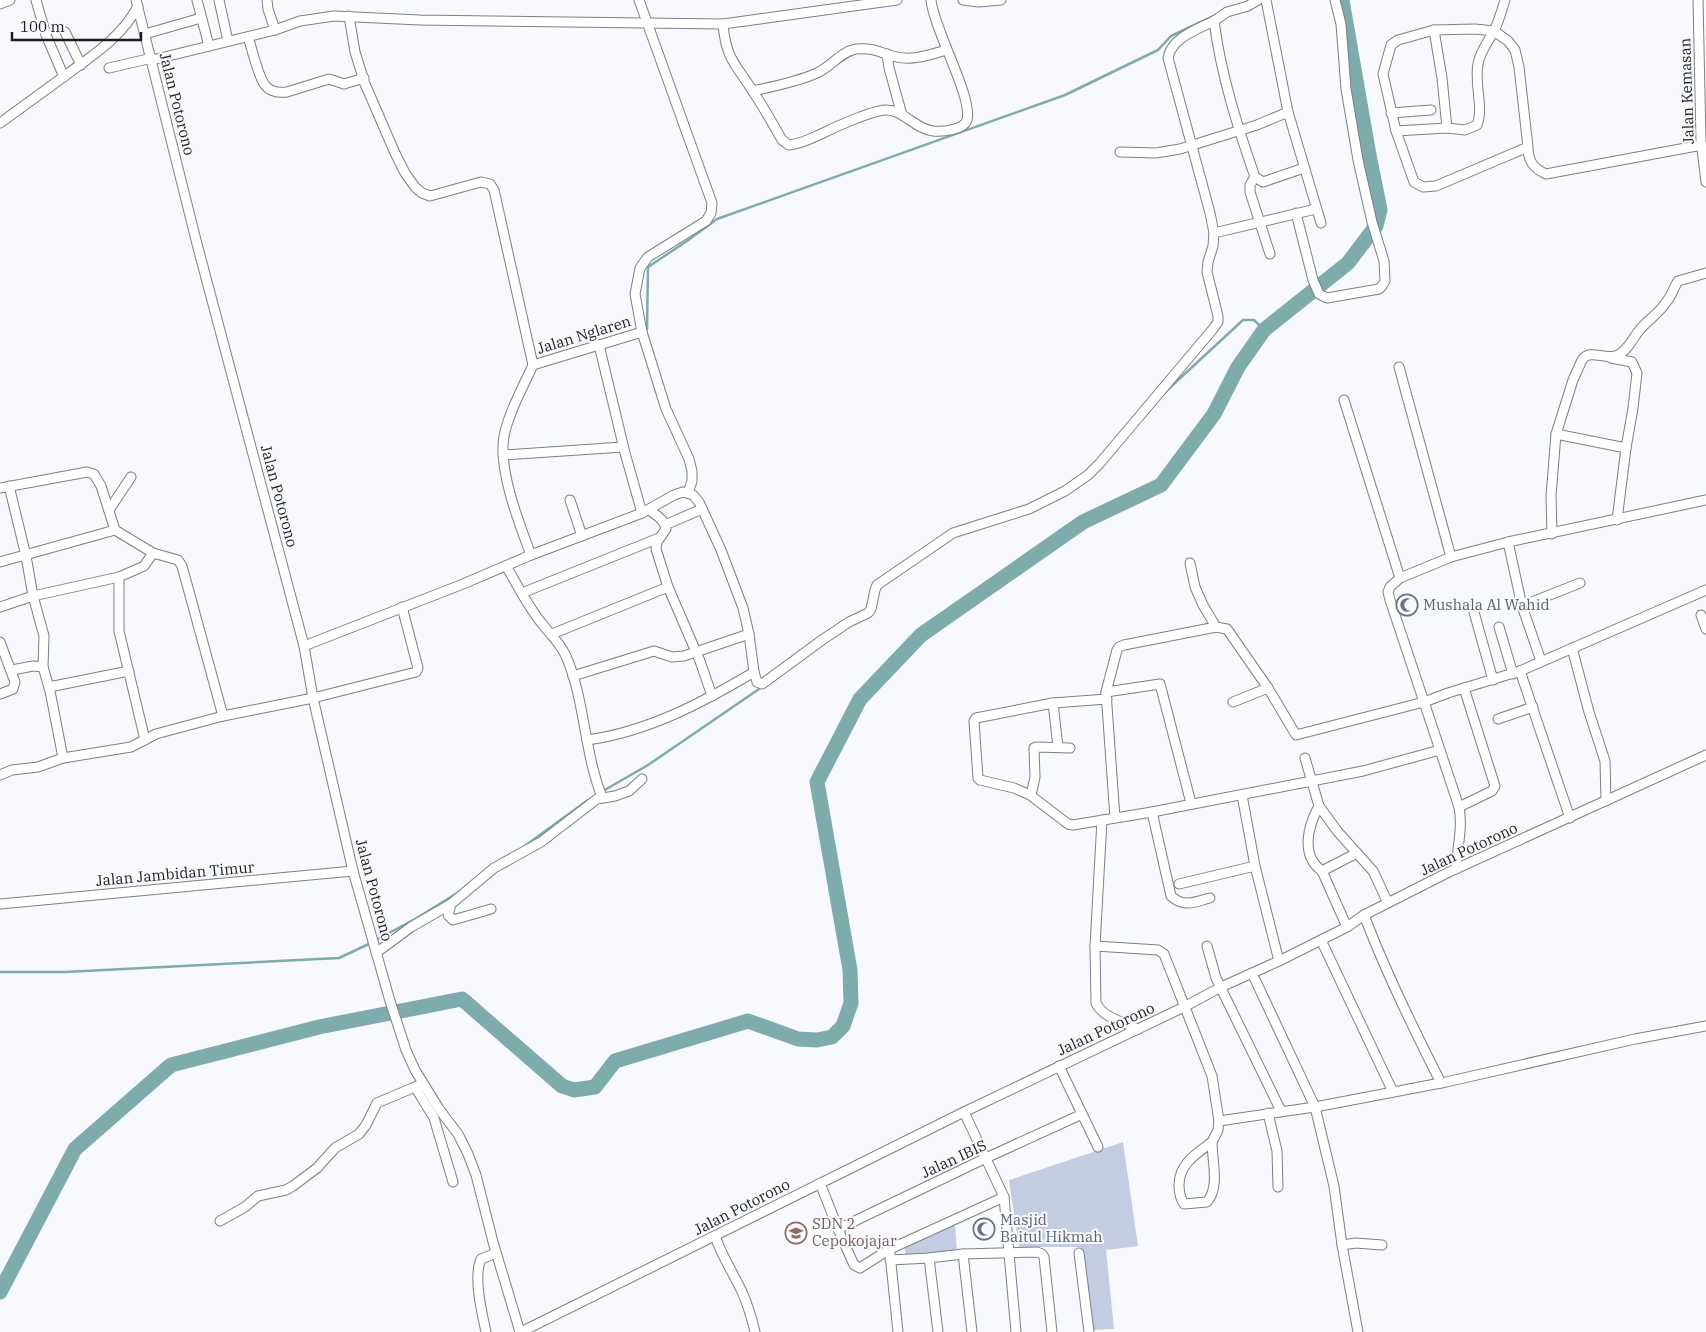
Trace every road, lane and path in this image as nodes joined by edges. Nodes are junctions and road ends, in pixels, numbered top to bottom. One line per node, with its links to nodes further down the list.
1 (10, 0): 18 (street)
2 (36, 0): 37 (street)
3 (197, 0): 20 (street)
4 (219, 0): 30 (street)
5 (268, 0): 24 (street)
6 (639, 0): 22 (street, Jalan Nglaren)
7 (896, 0): 23 (street)
8 (932, 0): 32 (street)
9 (963, 0): 16 (street)
10 (1001, 0): 16 (street)
11 (1258, 0): 21 (street)
12 (1266, 0): 41 (street)
13 (1335, 0): 56 (street)
14 (1505, 0): 26 (street)
15 (1698, 0): 50 (street, Jalan Kemasan)
16 (979, 1)
17 (137, 3): 28 (street, Jalan Potorono); 35 (street)
18 (0, 4)
19 (349, 16): 22 (street); 24 (street); 38 (street)
20 (201, 18): 28 (street); 31 (street)
21 (1214, 20): 46 (street); 48 (street)
22 (646, 24): 23 (street); 62 (street, Jalan Nglaren)
23 (723, 24): 39 (street)
24 (275, 30): 29 (street)
25 (1434, 30): 26 (street); 42 (street); 45 (street)
26 (1494, 31): 45 (street); 49 (street)
27 (65, 32): 35 (street)
28 (145, 34): 34 (street, Jalan Potorono)
29 (248, 36): 30 (street); 38 (street)
30 (228, 41): 31 (street)
31 (209, 46): 34 (street)
32 (947, 50): 33 (street); 43 (street)
33 (887, 54): 39 (street); 43 (street)
34 (152, 59): 36 (street); 112 (street, Jalan Potorono)
35 (81, 65): 37 (street)
36 (109, 68)
37 (64, 77): 44 (street)
38 (364, 78): 65 (street)
39 (753, 91): 43 (street)
40 (1431, 110): 42 (street)
41 (1288, 112): 46 (street); 52 (street)
42 (1390, 113): 47 (street)
43 (902, 115)
44 (0, 123)
45 (1447, 128): 47 (street)
46 (1239, 131): 48 (street); 53 (street)
47 (1396, 131): 49 (street)
48 (1192, 145): 51 (street); 59 (street)
49 (1528, 147): 50 (street)
50 (1703, 150): 54 (street, Jalan Kemasan)
51 (1120, 152)
52 (1304, 168): 53 (street); 55 (street)
53 (1255, 177): 57 (street)
54 (1706, 182)
55 (1316, 209): 56 (street); 58 (street)
56 (1296, 214): 57 (street)
57 (1260, 222): 59 (street); 60 (street)
58 (1320, 223)
59 (1214, 233): 120 (street)
60 (1270, 254)
61 (1706, 273): 64 (street)
62 (642, 332): 63 (street, Jalan Nglaren); 74 (street)
63 (599, 345): 65 (street, Jalan Nglaren); 69 (street)
64 (1610, 358): 68 (street); 70 (street)
65 (533, 364): 71 (street, Jalan Nglaren)
66 (1399, 367): 90 (street)
67 (1344, 400): 95 (street)
68 (1556, 434): 70 (street); 83 (street)
69 (623, 447): 71 (street); 79 (street)
70 (1626, 448): 80 (street)
71 (503, 455): 88 (street, Jalan Nglaren)
72 (131, 477): 78 (street)
73 (5, 487): 78 (street); 89 (street)
74 (688, 493): 77 (street); 79 (street)
75 (570, 500): 84 (street)
76 (1706, 500): 80 (street)
77 (702, 509): 81 (street); 110 (street)
78 (109, 510): 82 (street)
79 (646, 511): 81 (street); 84 (street)
80 (1617, 520): 83 (street)
81 (665, 525): 85 (street)
82 (115, 530): 87 (street); 89 (street)
83 (1552, 534): 86 (street)
84 (582, 536): 88 (street)
85 (660, 538): 97 (street); 99 (street)
86 (1508, 542): 90 (street); 102 (street)
87 (153, 553): 94 (street); 135 (street)
88 (530, 555): 93 (street)
89 (26, 556): 91 (street); 100 (street)
90 (1450, 557): 95 (street)
91 (0, 562)
92 (1190, 563): 106 (street)
93 (506, 566): 99 (street); 104 (street)
94 (119, 577): 100 (street); 119 (street)
95 (1400, 578): 132 (street)
96 (1580, 584): 102 (street)
97 (668, 588): 109 (street); 114 (street)
98 (1706, 590): 113 (street)
99 (522, 593): 109 (street)
100 (34, 596): 103 (street); 117 (street)
101 (1472, 605): 123 (street)
102 (1522, 606): 116 (street)
103 (0, 607)
104 (402, 607): 112 (street); 130 (street)
105 (1701, 615): 108 (street)
106 (1216, 627): 125 (street); 129 (street)
107 (1499, 627): 121 (street)
108 (1706, 629)
109 (552, 634): 122 (street)
110 (749, 634): 114 (street); 120 (street)
111 (0, 642): 115 (street)
112 (304, 646): 130 (street, Jalan Potorono)
113 (1572, 648): 116 (street); 151 (street)
114 (696, 651): 122 (street); 128 (street)
115 (2, 653): 118 (street)
116 (1541, 662): 121 (street)
117 (43, 667): 118 (street); 124 (street)
118 (12, 670): 127 (street)
119 (128, 671): 124 (street); 137 (street)
120 (754, 672): 128 (street)
121 (1516, 672): 123 (street); 134 (street)
122 (573, 676): 138 (street)
123 (1493, 680): 126 (street)
124 (49, 687): 143 (street)
125 (1268, 688): 131 (street); 132 (street)
126 (1464, 688): 132 (street); 154 (street)
127 (0, 694)
128 (712, 696): 138 (street)
129 (1106, 696): 133 (street); 152 (street); 156 (street)
130 (313, 698): 135 (street); 162 (street, Jalan Potorono)
131 (1233, 702)
132 (1424, 702): 141 (street)
133 (1052, 703): 139 (street); 158 (street)
134 (1533, 708): 136 (street); 157 (street)
135 (223, 716): 137 (street)
136 (1498, 718)
137 (145, 740): 143 (street)
138 (587, 740): 149 (street)
139 (1058, 747): 140 (street); 148 (street)
140 (1070, 748)
141 (1440, 750): 147 (street); 154 (street)
142 (1706, 756): 151 (street, Jalan Potorono)
143 (63, 758): 145 (street)
144 (1305, 758): 147 (street)
145 (0, 775)
146 (642, 779): 149 (street)
147 (1311, 781): 150 (street); 153 (street)
148 (1032, 791)
149 (601, 794): 168 (street)
150 (1242, 795): 152 (street); 160 (street)
151 (1606, 801): 157 (street, Jalan Potorono)
152 (1191, 804): 155 (street)
153 (1319, 806): 159 (street); 163 (street)
154 (1459, 807): 161 (street)
155 (1152, 812): 156 (street); 165 (street)
156 (1115, 818): 158 (street)
157 (1570, 818): 161 (street, Jalan Potorono)
158 (1102, 820): 173 (street)
159 (1357, 853): 163 (street); 166 (street)
160 (1256, 866): 164 (street); 176 (street)
161 (1456, 869): 166 (street, Jalan Potorono)
162 (354, 871): 167 (street, Jalan Jambidan Timur); 175 (street, Jalan Potorono)
163 (1322, 871): 171 (street)
164 (1179, 884)
165 (1210, 898)
166 (1388, 903): 170 (street, Jalan Potorono)
167 (0, 904)
168 (451, 904): 169 (street); 175 (street)
169 (491, 909)
170 (1364, 915): 171 (street, Jalan Potorono); 183 (street)
171 (1347, 927): 172 (street, Jalan Potorono)
172 (1321, 940): 176 (street, Jalan Potorono); 185 (street)
173 (1095, 946): 179 (street); 181 (street)
174 (1207, 946): 178 (street)
175 (375, 950): 184 (street, Jalan Potorono)
176 (1278, 961): 177 (street, Jalan Potorono)
177 (1252, 973): 178 (street, Jalan Potorono); 186 (street)
178 (1221, 987): 179 (street, Jalan Potorono); 188 (street)
179 (1184, 1007): 181 (street, Jalan Potorono); 191 (street)
180 (1706, 1026): 183 (street)
181 (1138, 1029): 182 (street, Jalan Potorono)
182 (1059, 1066): 187 (street, Jalan Potorono); 189 (street)
183 (1441, 1082): 185 (street)
184 (419, 1086): 195 (street); 199 (street); 205 (street, Jalan Potorono)
185 (1393, 1092): 186 (street)
186 (1315, 1107): 188 (street); 202 (street)
187 (964, 1112): 194 (street); 196 (street, Jalan Potorono)
188 (1281, 1112): 190 (street)
189 (1081, 1113): 193 (street); 194 (street, Jalan IBIS)
190 (1268, 1113): 191 (street); 197 (street)
191 (1219, 1121): 192 (street)
192 (1212, 1142): 192 (street)
193 (1098, 1147)
194 (986, 1158): 198 (street); 200 (street, Jalan IBIS)
195 (454, 1182)
196 (820, 1182): 200 (street); 201 (street, Jalan Potorono)
197 (1278, 1188)
198 (1004, 1197): 204 (street); 206 (street)
199 (220, 1221)
200 (838, 1229): 204 (street)
201 (716, 1236): 211 (street, Jalan Potorono); 213 (street)
202 (1342, 1245): 203 (street); 220 (street)
203 (1382, 1245)
204 (890, 1249): 210 (street)
205 (496, 1253): 211 (street, Jalan Potorono); 212 (street)
206 (1008, 1253): 208 (street); 217 (street); 218 (street)
207 (1079, 1253): 219 (street)
208 (963, 1254): 209 (street); 216 (street)
209 (929, 1258): 210 (street); 215 (street)
210 (890, 1260): 214 (street)
211 (526, 1331)
212 (486, 1332)
213 (755, 1332)
214 (898, 1332)
215 (938, 1332)
216 (972, 1332)
217 (1016, 1332)
218 (1052, 1332)
219 (1089, 1332)
220 (1358, 1332)

